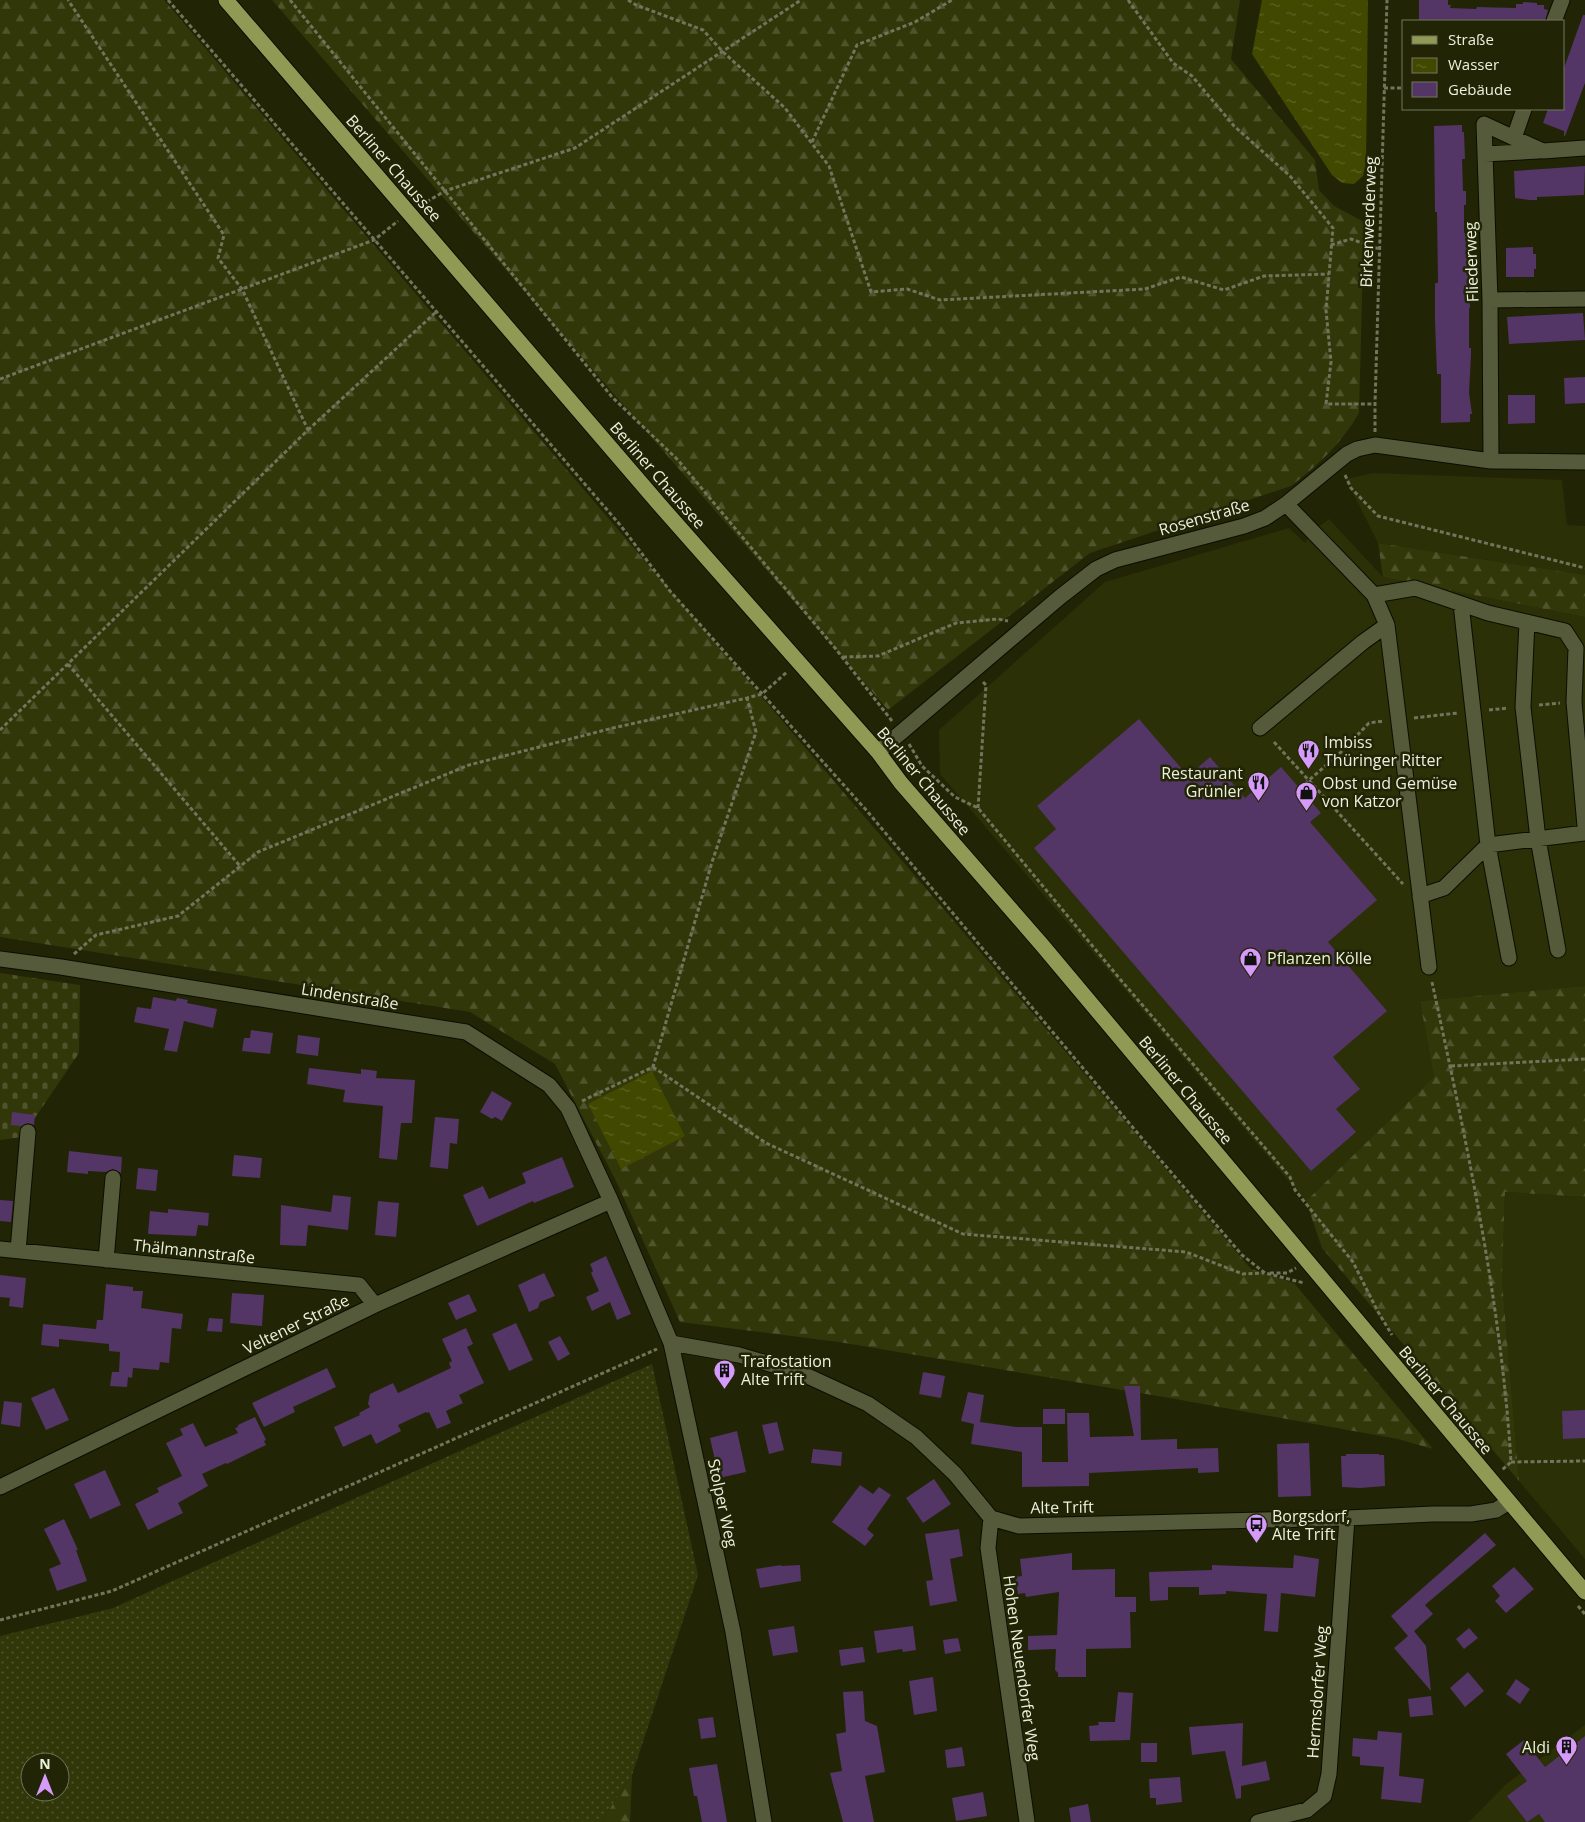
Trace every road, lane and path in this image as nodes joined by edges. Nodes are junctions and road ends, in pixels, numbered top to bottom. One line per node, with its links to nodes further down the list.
1 (68, 0): 27 (path)
2 (168, 0): 23 (path)
3 (226, 0): 22 (main road, Berliner Chaussee)
4 (290, 0): 21 (path)
5 (628, 0): 12 (path)
6 (801, 0): 12 (path)
7 (952, 0): 17 (path)
8 (1128, 0): 24 (path)
9 (1387, 0): 13 (path, Birkenwerderweg)
10 (1562, 0): 11 (street)
11 (1554, 20)
12 (722, 52): 17 (path); 21 (path)
13 (1384, 88): 14 (path); 25 (path, Birkenwerderweg)
14 (1402, 88)
15 (1524, 110): 16 (street)
16 (1514, 138): 19 (street); 20 (street, Fliederweg)
17 (812, 143): 26 (path)
18 (1585, 148): 19 (street)
19 (1543, 151): 20 (street)
20 (1485, 154): 29 (street, Fliederweg)
21 (445, 191): 22 (path); 45 (path)
22 (409, 212): 23 (path); 46 (main road, Berliner Chaussee)
23 (374, 240): 27 (path); 30 (path)
24 (1331, 245): 25 (path); 26 (path)
25 (1379, 248): 32 (path, Birkenwerderweg)
26 (1329, 274): 32 (path)
27 (242, 290): 31 (path); 33 (path)
28 (1585, 299): 29 (street)
29 (1490, 300): 35 (street, Fliederweg)
30 (436, 312): 33 (path); 49 (path)
31 (0, 380)
32 (1375, 404): 34 (path, Birkenwerderweg)
33 (308, 430): 47 (path)
34 (1375, 445): 35 (street, Rosenstraße); 36 (street, Rosenstraße)
35 (1491, 461): 37 (street, Rosenstraße)
36 (1338, 462): 38 (street, Rosenstraße); 39 (path)
37 (1585, 462)
38 (1286, 504): 40 (street); 44 (street, Rosenstraße)
39 (1585, 568)
40 (1374, 595): 41 (street); 43 (street)
41 (1461, 604): 42 (street); 53 (street)
42 (1527, 622): 51 (street); 52 (street)
43 (1387, 625): 54 (street); 55 (street)
44 (1026, 626): 45 (path); 48 (street, Rosenstraße)
45 (842, 657): 57 (path)
46 (798, 663): 49 (path); 59 (main road, Berliner Chaussee)
47 (68, 664): 56 (path); 67 (path)
48 (974, 670): 57 (street, Rosenstraße); 62 (path)
49 (762, 694): 50 (path); 85 (path)
50 (747, 698): 67 (path); 76 (path)
51 (1574, 702): 52 (path); 63 (street)
52 (1523, 707): 53 (path); 65 (street)
53 (1474, 712): 54 (path); 66 (street)
54 (1398, 720): 60 (path); 68 (street)
55 (1260, 728)
56 (0, 730)
57 (900, 732): 59 (street, Rosenstraße); 62 (path)
58 (1274, 742): 60 (path)
59 (878, 752): 84 (main road, Berliner Chaussee)
60 (1308, 781): 61 (path); 68 (path)
61 (1300, 788)
62 (978, 808): 88 (path)
63 (1585, 826)
64 (1585, 833): 65 (street)
65 (1538, 838): 66 (street); 69 (street)
66 (1488, 845): 68 (street); 71 (street)
67 (240, 866): 72 (path)
68 (1421, 899): 73 (street)
69 (1558, 950)
70 (0, 958): 72 (street, Lindenstraße)
71 (1509, 958)
72 (61, 966): 77 (street, Lindenstraße)
73 (1429, 967): 75 (path)
74 (1585, 1059): 75 (path)
75 (1451, 1066): 91 (path)
76 (653, 1067): 77 (path); 85 (path)
77 (568, 1108): 80 (street, Lindenstraße)
78 (28, 1132): 82 (street)
79 (113, 1178): 83 (street)
80 (611, 1201): 87 (street, Veltener Straße); 89 (street, Stolper Weg)
81 (0, 1249): 82 (street, Thälmannstraße)
82 (18, 1251): 83 (street, Thälmannstraße)
83 (106, 1260): 87 (street, Thälmannstraße)
84 (1307, 1262): 85 (path); 96 (main road, Berliner Chaussee)
85 (1265, 1273): 86 (path)
86 (1310, 1289)
87 (375, 1306): 95 (street, Veltener Straße)
88 (1395, 1340)
89 (671, 1343): 97 (street); 100 (path); 101 (street, Stolper Weg)
90 (1585, 1461): 91 (path)
91 (1511, 1462): 93 (path)
92 (1496, 1463): 93 (path)
93 (1502, 1470): 94 (path)
94 (1508, 1478)
95 (0, 1487)
96 (1509, 1502): 98 (street, Alte Trift); 99 (main road, Berliner Chaussee)
97 (991, 1518): 98 (street, Alte Trift); 102 (street, Hohen Neuendorfer Weg)
98 (1347, 1518): 103 (street, Hermsdorfer Weg)
99 (1584, 1588)
100 (0, 1620)
101 (764, 1822)
102 (1026, 1822)
103 (1258, 1822)

